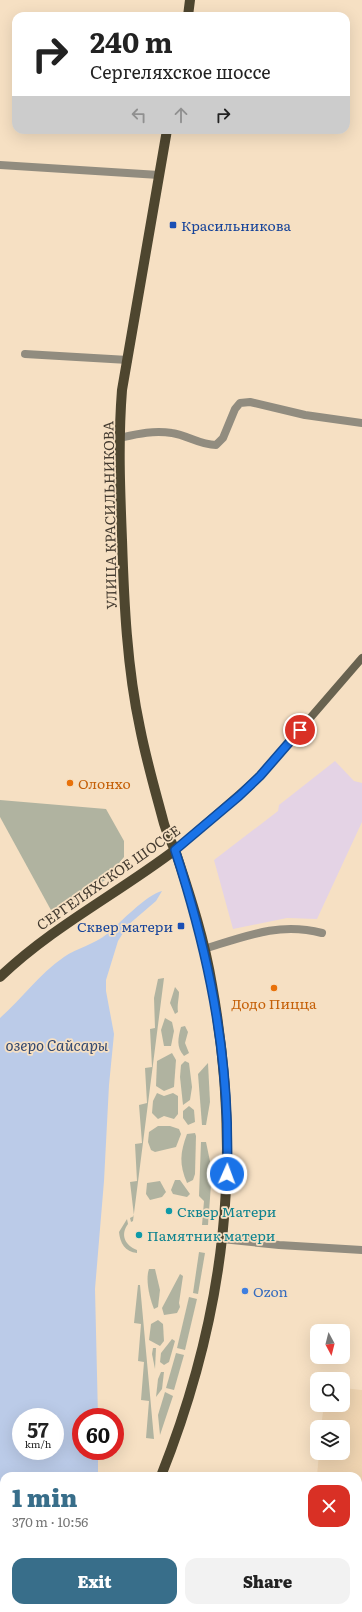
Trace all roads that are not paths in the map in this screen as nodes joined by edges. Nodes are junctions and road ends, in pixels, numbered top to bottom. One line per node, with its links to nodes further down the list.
1 (190, 0): 2 (main road)
2 (188, 12)
3 (167, 134): 5 (main road, УЛИЦА КРАСИЛЬНИКОВА)
4 (0, 165): 5 (street)
5 (159, 175): 7 (main road, УЛИЦА КРАСИЛЬНИКОВА)
6 (25, 354): 7 (street)
7 (128, 360): 9 (main road, УЛИЦА КРАСИЛЬНИКОВА)
8 (362, 423): 9 (street)
9 (119, 438): 11 (main road, УЛИЦА КРАСИЛЬНИКОВА)
10 (362, 658): 11 (main road, СЕРГЕЛЯХСКОЕ ШОССЕ)
11 (175, 850): 13 (main road, УЛИЦА КРАСИЛЬНИКОВА); 14 (main road, СЕРГЕЛЯХСКОЕ ШОССЕ)
12 (322, 933): 13 (street)
13 (204, 949): 15 (main road, УЛИЦА КРАСИЛЬНИКОВА)
14 (0, 977)
15 (222, 1239): 16 (street); 17 (main road, УЛИЦА КРАСИЛЬНИКОВА)
16 (362, 1250)
17 (163, 1472)

